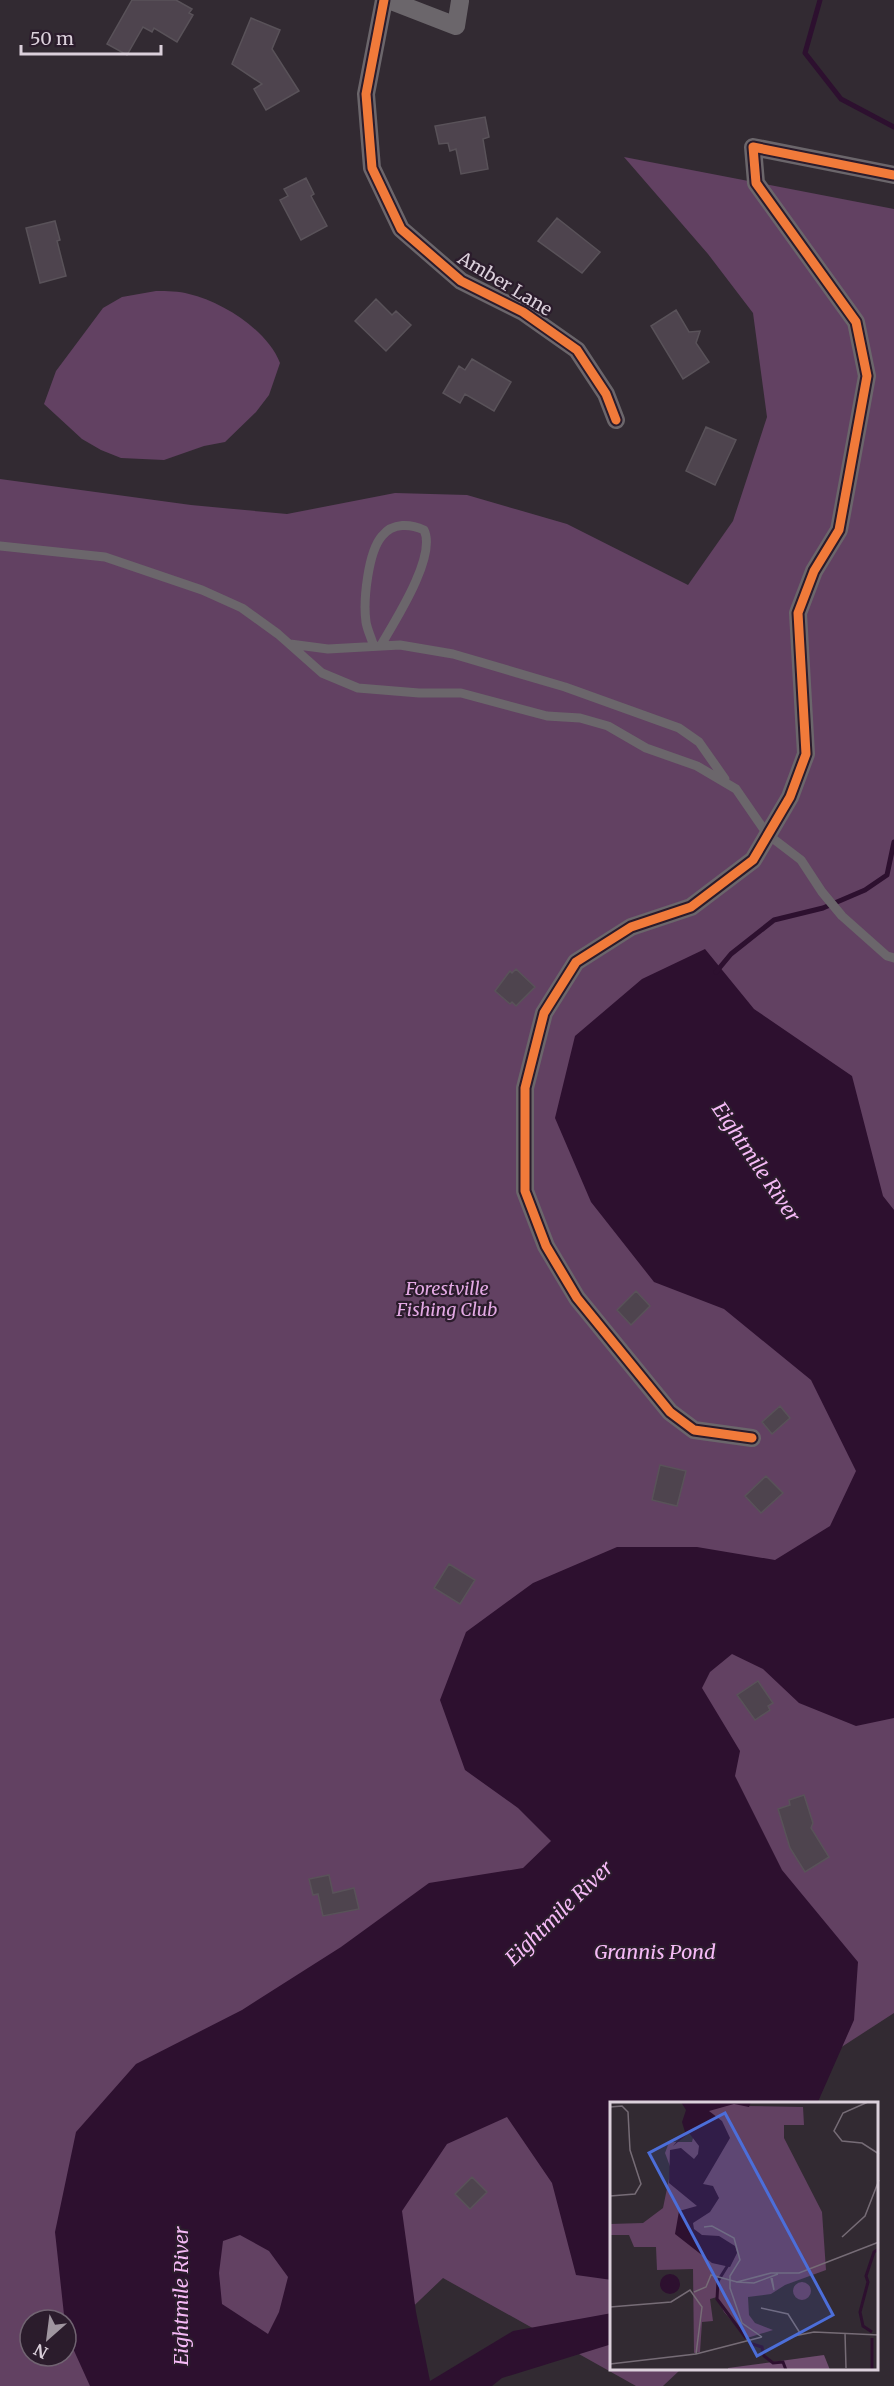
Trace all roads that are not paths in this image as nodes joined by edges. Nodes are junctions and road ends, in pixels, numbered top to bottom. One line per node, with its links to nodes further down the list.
1 (384, 0): 5 (street, Amber Lane)
2 (389, 0): 3 (street)
3 (460, 1)
4 (894, 175): 10 (street)
5 (616, 420)
6 (0, 546): 7 (lane)
7 (289, 644): 8 (lane); 9 (lane)
8 (377, 644): 8 (lane); 9 (lane)
9 (726, 781): 10 (lane)
10 (767, 834): 11 (lane); 12 (street)
11 (894, 958)
12 (752, 1438)

